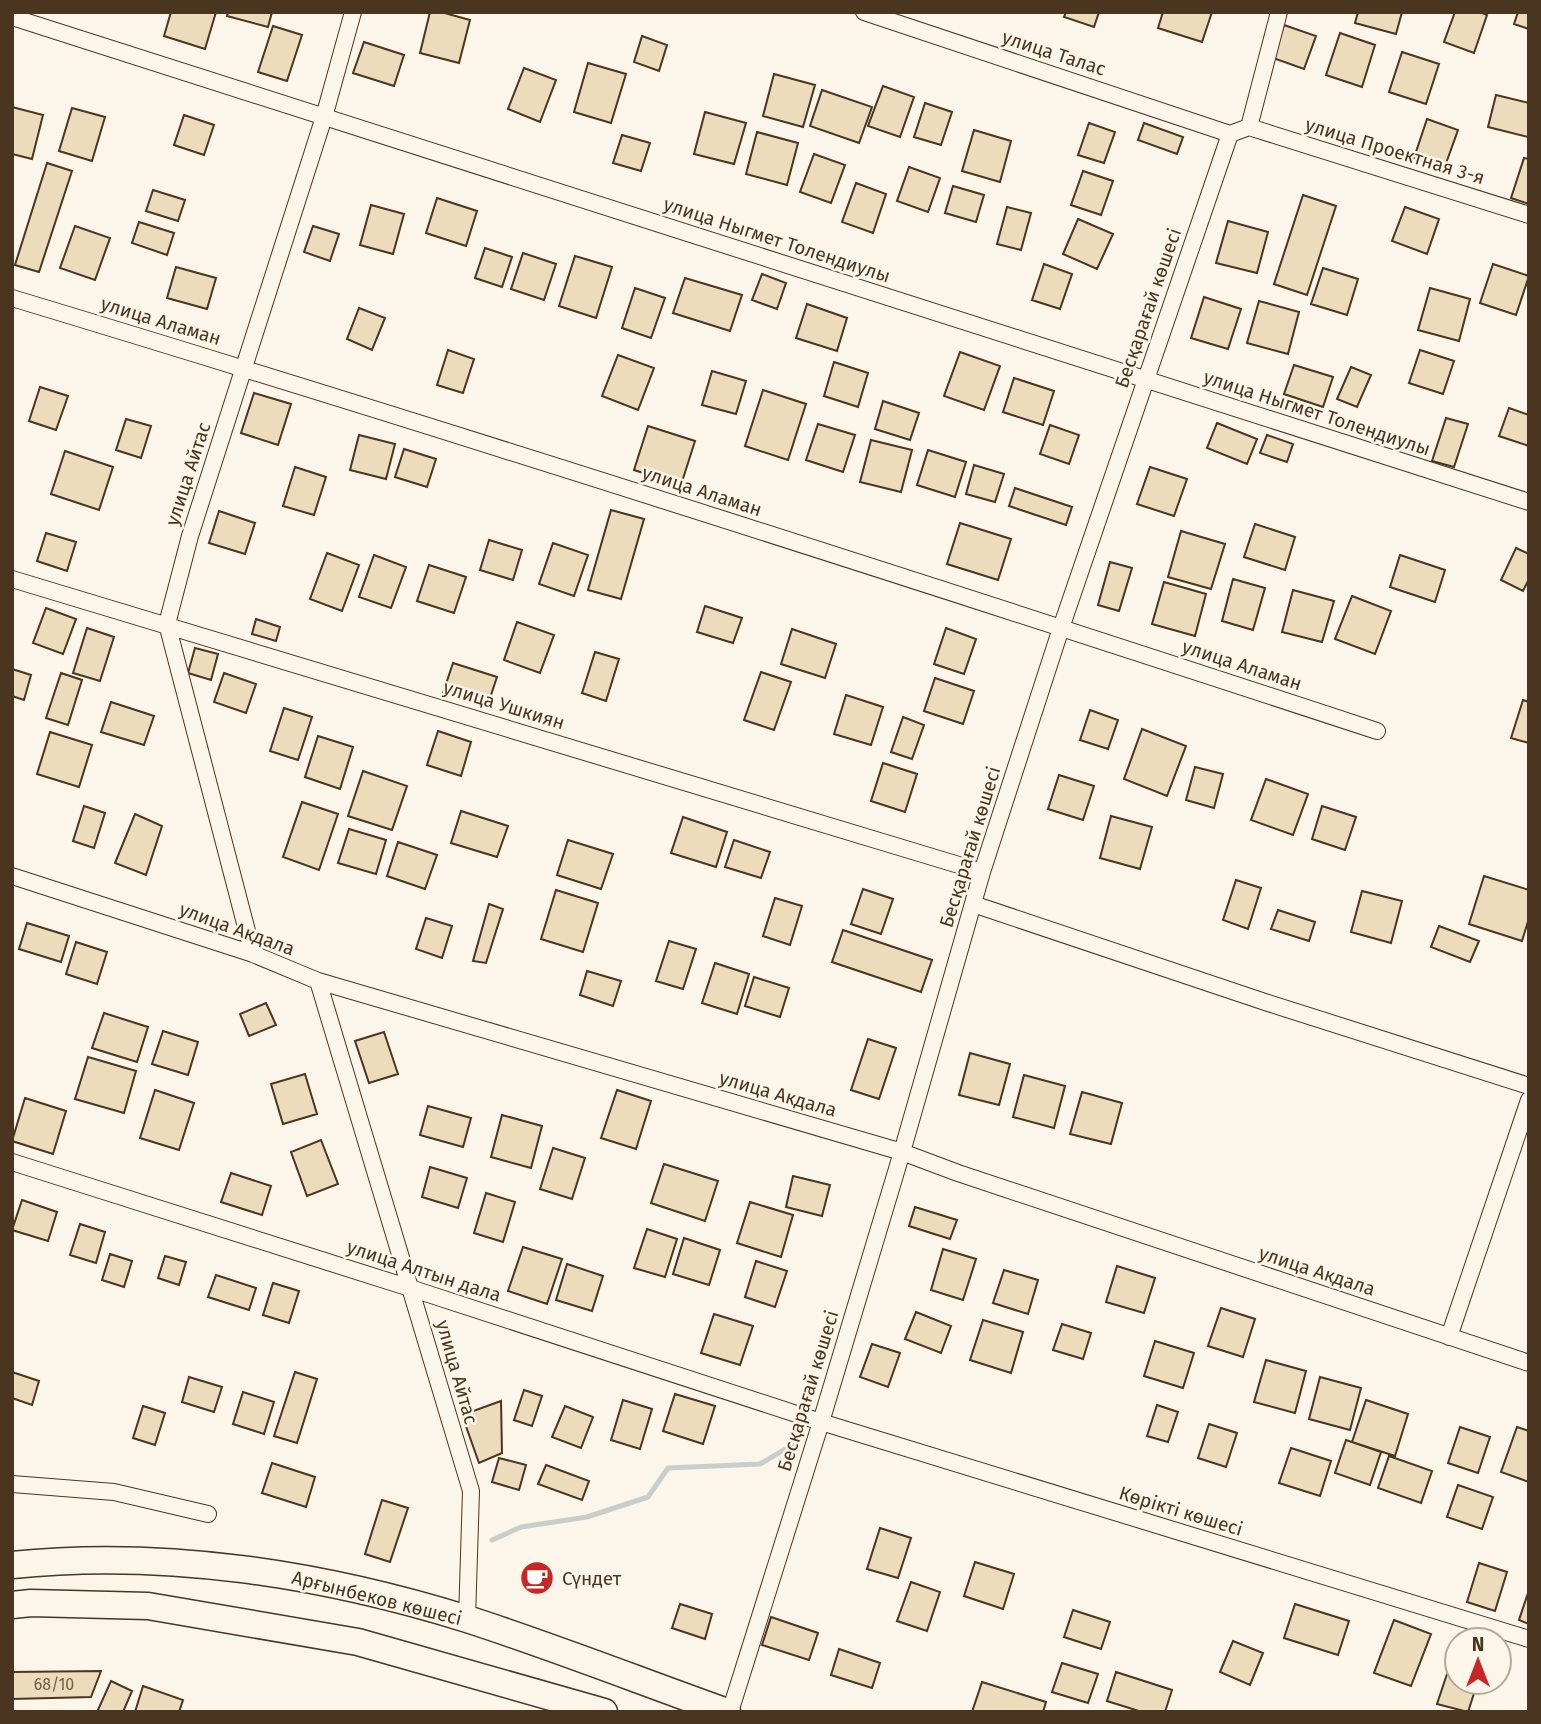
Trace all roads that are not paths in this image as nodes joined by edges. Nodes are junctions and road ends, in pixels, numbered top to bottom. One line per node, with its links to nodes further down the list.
1 (353, 12): 5 (street, улица Айтас)
2 (864, 12): 7 (street, улица Талас)
3 (1279, 12): 6 (street)
4 (12, 17): 5 (street, улица Ныгмет Толендиулы)
5 (324, 117): 10 (street, улица Айтас); 11 (street, улица Ныгмет Толендиулы)
6 (1249, 127): 7 (street); 8 (street, улица Проектная 3-я)
7 (1230, 134): 11 (street, Бесқарағай көшесі)
8 (1529, 215)
9 (12, 298): 10 (street, улица Аламан)
10 (245, 368): 14 (street, улица Айтас); 15 (street, улица Аламан)
11 (1145, 380): 12 (street, улица Ныгмет Толендиулы); 15 (street, Бесқарағай көшесі)
12 (1529, 502)
13 (12, 579): 14 (street, улица Ушкиян)
14 (167, 624): 17 (street, улица Ушкиян); 20 (street, улица Айтас)
15 (1061, 628): 16 (street, улица Аламан); 17 (street, Бесқарағай көшесі)
16 (1377, 731)
17 (982, 872): 19 (street, Бесқарағай көшесі)
18 (12, 876): 20 (street, улица Акдала)
19 (973, 904): 22 (street); 24 (street, Бесқарағай көшесі)
20 (253, 954): 21 (street, улица Акдала)
21 (318, 981): 24 (street, улица Акдала); 26 (street, улица Айтас)
22 (1529, 1086)
23 (1529, 1100): 27 (street)
24 (902, 1152): 27 (street, улица Акдала); 29 (street, Бесқарағай көшесі)
25 (12, 1162): 26 (street, улица Алтын дала)
26 (410, 1288): 29 (street, улица Алтын дала); 34 (street, улица Айтас)
27 (1449, 1337): 28 (street, улица Акдала)
28 (1529, 1363)
29 (821, 1423): 35 (street, Көрікті көшесі); 37 (street, Бесқарағай көшесі)
30 (12, 1484): 31 (street)
31 (208, 1514)
32 (12, 1565): 34 (main road, Арғынбеков көшесі)
33 (12, 1605): 36 (main road)
34 (467, 1619): 37 (main road, Арғынбеков көшесі)
35 (1529, 1639)
36 (604, 1712)
37 (728, 1712)

